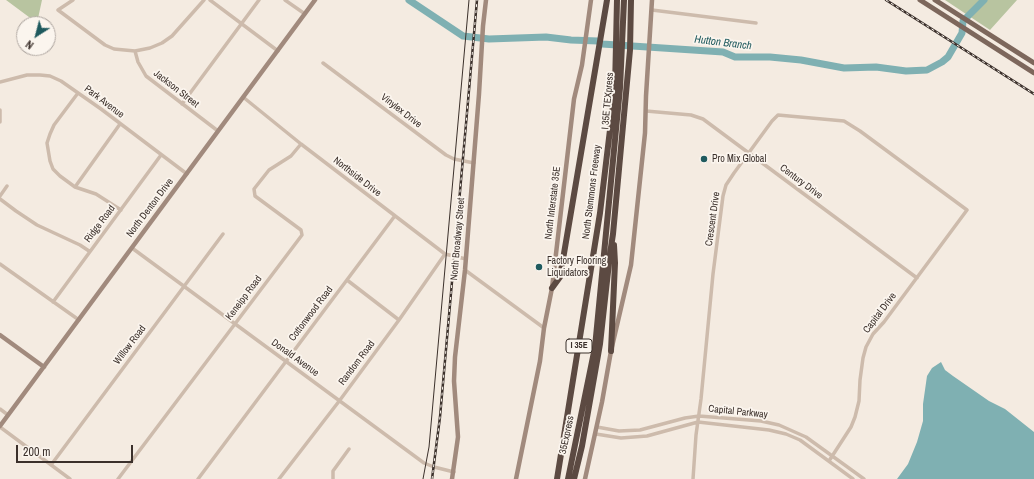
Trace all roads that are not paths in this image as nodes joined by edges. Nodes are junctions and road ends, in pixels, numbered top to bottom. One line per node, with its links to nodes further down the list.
1 (73, 0): 20 (street)
2 (204, 0): 20 (street)
3 (210, 0): 18 (street)
4 (260, 0): 18 (street)
5 (285, 0): 17 (street)
6 (315, 0): 17 (street, North Denton Drive)
7 (486, 0): 38 (street, North Broadway Street)
8 (591, 0): 57 (street, North Interstate 35E)
9 (607, 0): 57 (highway)
10 (617, 0): 26 (highway, North Stemmons Freeway / I 35E)
11 (624, 0): 26 (highway, I 35E TEXpress)
12 (631, 0): 26 (highway, North Stemmons Freeway / I 35E)
13 (652, 0): 16 (street)
14 (920, 0): 24 (main road)
15 (935, 0): 23 (main road)
16 (652, 10): 19 (street); 31 (street)
17 (305, 14): 21 (street, North Denton Drive)
18 (242, 23): 21 (street); 29 (street)
19 (756, 23)
20 (135, 51): 29 (street, Jackson Street)
21 (278, 51): 28 (street, North Denton Drive)
22 (323, 63): 38 (street, Vinylex Drive)
23 (1034, 64)
24 (1034, 73)
25 (0, 82): 27 (street, Park Avenue)
26 (620, 89): 47 (highway, North Stemmons Freeway / I 35E); 67 (highway, I 35E TEXpress); 88 (highway, North Stemmons Freeway / I 35E)
27 (78, 93): 33 (street, Park Avenue); 41 (street)
28 (243, 97): 34 (street, North Denton Drive); 35 (street, Northside Drive)
29 (182, 104): 34 (street, Jackson Street)
30 (0, 110): 32 (street)
31 (646, 111): 36 (street, Century Drive); 64 (street)
32 (0, 122)
33 (120, 124): 37 (street, Park Avenue); 41 (street)
34 (218, 131): 39 (street, North Denton Drive)
35 (301, 144): 45 (street, Northside Drive); 61 (street, Keneipp Road)
36 (748, 153): 44 (street, Crescent Drive); 54 (street, Century Drive); 71 (street, Crescent Drive)
37 (161, 156): 39 (street, Park Avenue); 43 (street, Ridge Road)
38 (474, 162): 51 (street, North Broadway Street)
39 (187, 174): 48 (street, North Denton Drive)
40 (7, 186): 42 (street)
41 (75, 187): 43 (street)
42 (0, 197): 49 (street)
43 (121, 210): 49 (street, Ridge Road)
44 (967, 210): 54 (street, Capital Drive)
45 (394, 217): 50 (street, Northside Drive); 55 (street, Cottonwood Road)
46 (223, 234): 56 (street, Willow Road)
47 (613, 234): 64 (highway); 90 (highway, North Stemmons Freeway / I 35E)
48 (132, 248): 56 (street, Donald Avenue); 59 (street, North Denton Drive)
49 (90, 251): 58 (street, Ridge Road)
50 (445, 254): 51 (street, Northside Drive); 60 (street, Random Road)
51 (466, 259): 53 (street, North Broadway Street)
52 (0, 264): 58 (street)
53 (465, 270): 62 (street); 80 (street, North Broadway Street)
54 (917, 278): 77 (street, Capital Drive)
55 (347, 280): 60 (street); 65 (street, Cottonwood Road)
56 (184, 286): 61 (street, Donald Avenue); 79 (street, Willow Road)
57 (552, 288): 62 (street, North Interstate 35E)
58 (53, 302): 59 (street)
59 (79, 320): 66 (street, North Denton Drive)
60 (399, 320): 68 (street, Random Road)
61 (234, 323): 65 (street, Donald Avenue); 82 (street, Keneipp Road)
62 (544, 328): 87 (street, North Interstate 35E)
63 (0, 334): 66 (street)
64 (611, 351): 74 (street)
65 (286, 361): 68 (street, Donald Avenue); 83 (street, Cottonwood Road)
66 (44, 367): 70 (street, North Denton Drive)
67 (585, 394): 89 (highway, 35Express)
68 (340, 400): 80 (street, Donald Avenue); 84 (street, Random Road)
69 (0, 409): 70 (street)
70 (8, 415): 73 (street, North Denton Drive)
71 (699, 416): 72 (street, Crescent Drive); 74 (street, Capital Parkway); 77 (street, Capital Parkway)
72 (698, 422): 75 (street, Capital Parkway); 78 (street, Capital Parkway); 92 (street, Crescent Drive)
73 (0, 427): 79 (street)
74 (597, 427): 75 (street)
75 (596, 434): 91 (street)
76 (349, 449): 85 (street)
77 (833, 455): 78 (street, Capital Drive); 94 (street, Capital Parkway)
78 (829, 461): 93 (street, Capital Parkway)
79 (51, 465): 81 (street)
80 (454, 472): 86 (street, North Broadway Street)
81 (70, 479)
82 (118, 479)
83 (198, 479)
84 (279, 479)
85 (333, 479)
86 (452, 479)
87 (516, 479)
88 (558, 479)
89 (568, 479)
90 (574, 479)
91 (585, 479)
92 (693, 479)
93 (853, 479)
94 (864, 479)

